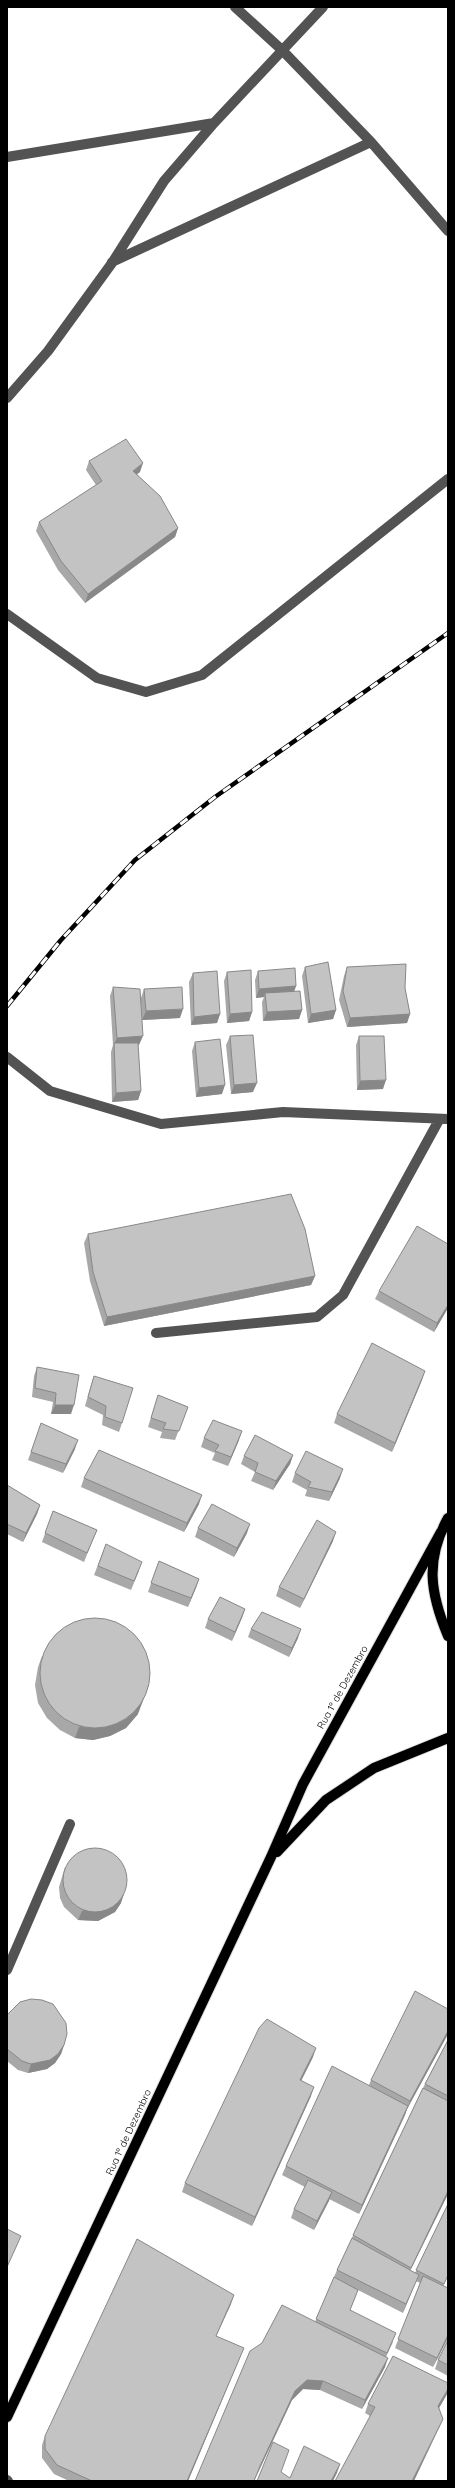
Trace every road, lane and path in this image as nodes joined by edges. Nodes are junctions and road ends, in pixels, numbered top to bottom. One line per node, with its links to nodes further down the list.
1 (235, 7): 3 (lane)
2 (323, 7): 3 (lane)
3 (282, 50): 4 (lane); 5 (lane)
4 (214, 123): 6 (lane); 8 (lane)
5 (371, 142): 7 (lane); 8 (lane)
6 (7, 156)
7 (448, 231)
8 (112, 263): 9 (lane)
9 (7, 398)
10 (448, 479): 11 (lane)
11 (7, 614)
12 (7, 1057): 13 (lane)
13 (443, 1119): 14 (lane)
14 (156, 1333)
15 (448, 1518): 16 (main road, Rua 1º de Dezembro)
16 (440, 1532): 17 (main road); 20 (main road, Rua 1º de Dezembro)
17 (448, 1636)
18 (448, 1738): 20 (main road, Rua 1º de Dezembro)
19 (70, 1824): 21 (lane)
20 (272, 1857): 22 (main road, Rua 1º de Dezembro)
21 (7, 1970)
22 (7, 2418)

